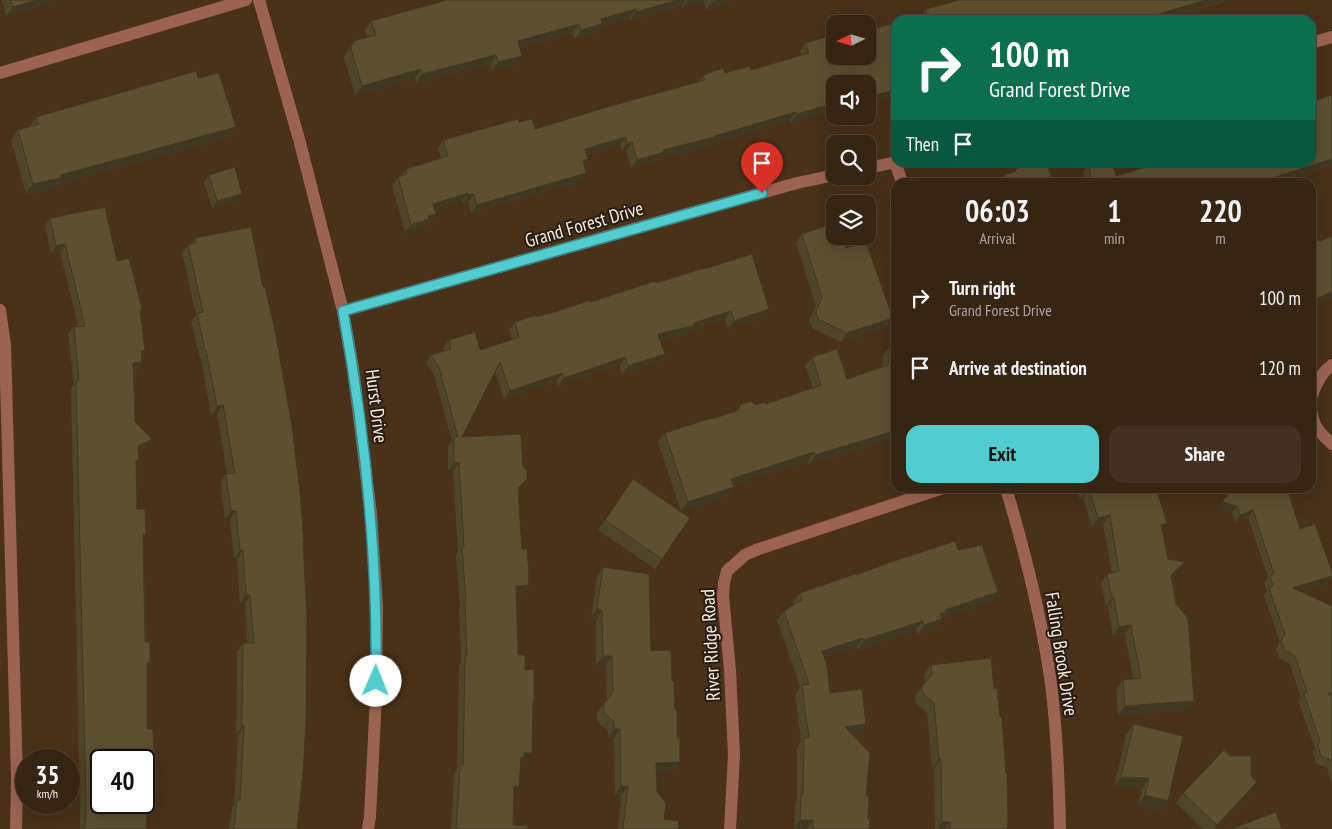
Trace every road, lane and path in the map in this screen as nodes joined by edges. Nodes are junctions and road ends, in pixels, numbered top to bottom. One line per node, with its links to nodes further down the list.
1 (246, 0): 5 (street)
2 (258, 0): 10 (street, Hurst Drive)
3 (1332, 37): 4 (street)
4 (1316, 41)
5 (0, 72)
6 (891, 163): 7 (street)
7 (876, 166)
8 (826, 177): 10 (street, Grand Forest Drive)
9 (0, 310): 17 (street)
10 (343, 311): 18 (street, Hurst Drive)
11 (1332, 365): 12 (street)
12 (1316, 385)
13 (1316, 426): 14 (street)
14 (1332, 444)
15 (927, 493): 19 (street, River Ridge Road)
16 (1007, 493): 20 (street, Falling Brook Drive)
17 (16, 829)
18 (368, 829)
19 (730, 829)
20 (1060, 829)

